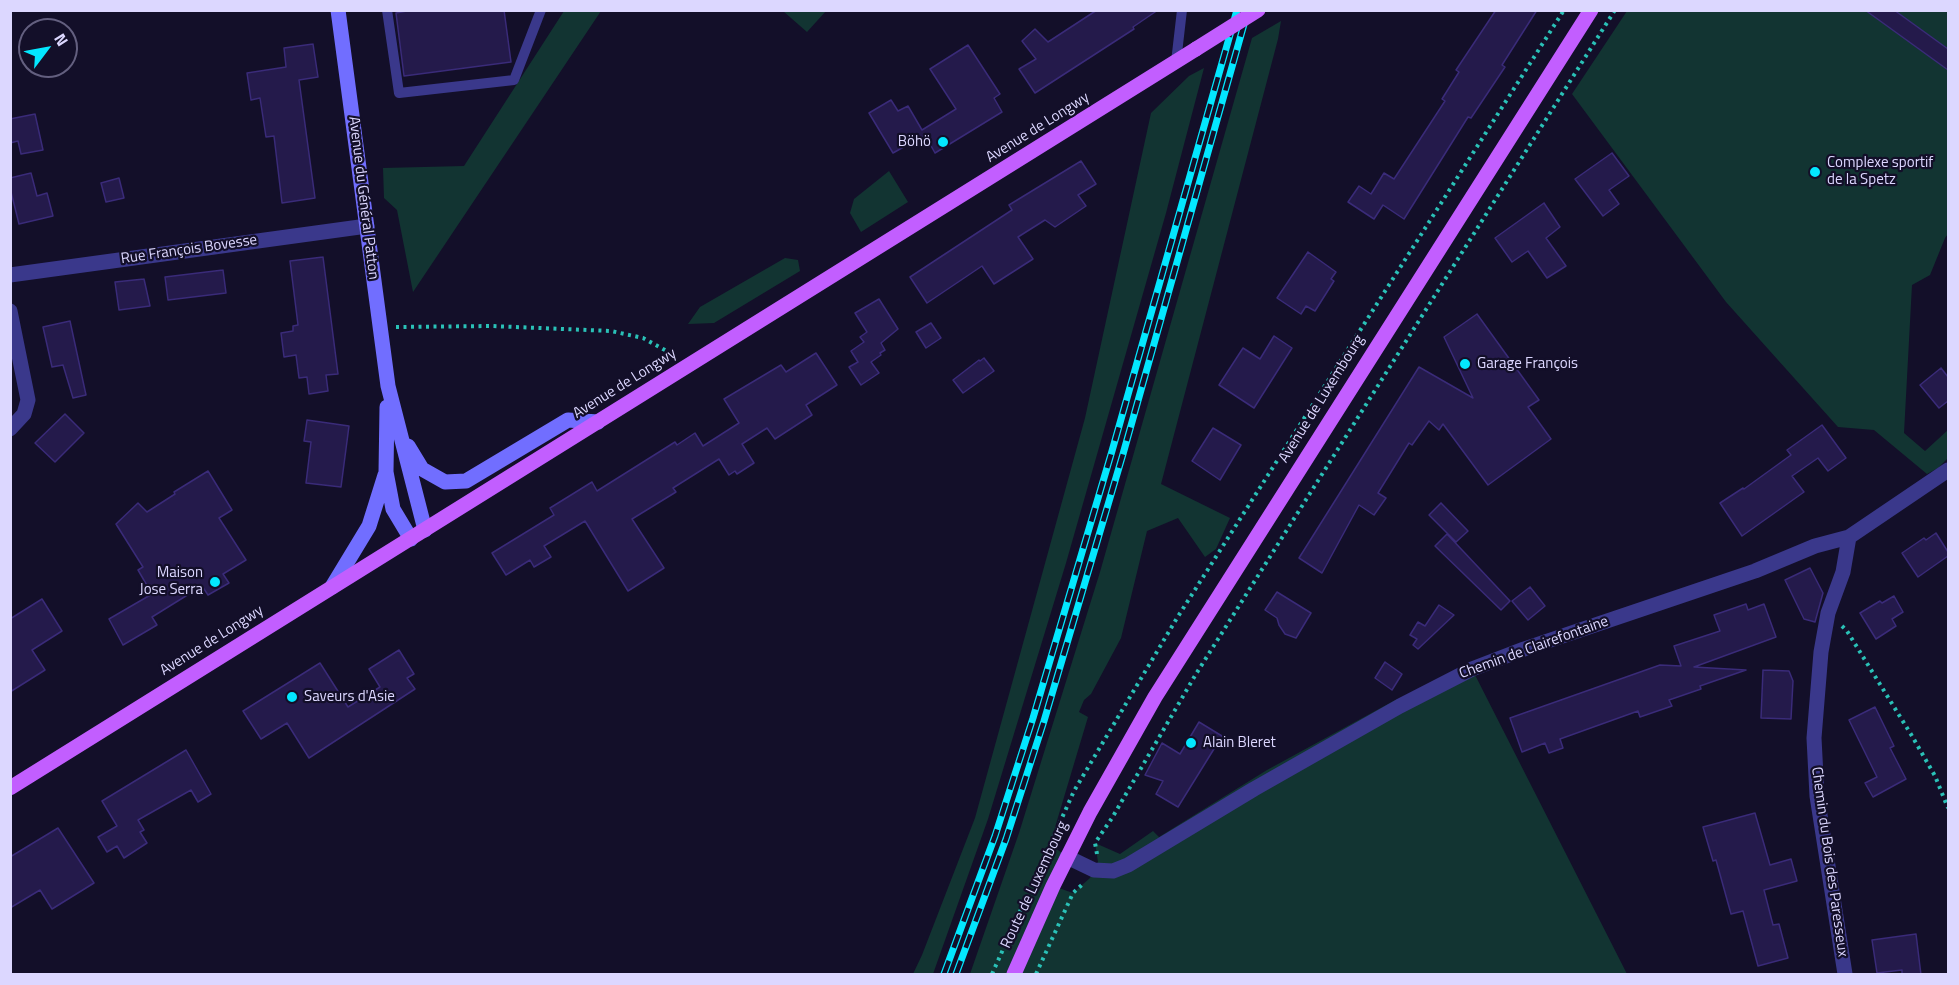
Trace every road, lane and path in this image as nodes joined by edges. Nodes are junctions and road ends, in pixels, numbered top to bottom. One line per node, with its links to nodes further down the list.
1 (338, 10): 10 (main road, Avenue du Général Patton)
2 (387, 10): 3 (lane)
3 (541, 10)
4 (1182, 10): 9 (lane)
5 (1258, 10): 9 (main road, Avenue de Longwy, bridge)
6 (1564, 10): 30 (path)
7 (1591, 10): 27 (main road, Avenue de Luxembourg)
8 (1615, 10): 29 (path)
9 (1176, 62): 14 (main road, Avenue de Longwy)
10 (367, 226): 11 (street, Rue François Bovesse); 13 (main road, Avenue du Général Patton)
11 (10, 274)
12 (10, 311): 17 (street)
13 (380, 328): 14 (path); 15 (main road, Avenue du Général Patton)
14 (692, 364): 16 (main road, Avenue de Longwy)
15 (388, 386): 16 (main road); 19 (main road); 20 (main road)
16 (598, 422): 20 (main road, Avenue de Longwy)
17 (10, 429)
18 (1948, 470): 21 (street, Chemin de Clairefontaine)
19 (386, 472): 22 (main road); 23 (main road)
20 (425, 530): 22 (main road, Avenue de Longwy)
21 (1849, 537): 24 (street, Chemin du Bois des Paresseux); 29 (street, Chemin de Clairefontaine)
22 (411, 539): 23 (main road, Avenue de Longwy)
23 (332, 587): 25 (main road, Avenue de Longwy)
24 (1828, 613): 26 (path); 33 (street, Chemin du Bois des Paresseux)
25 (10, 788)
26 (1948, 808)
27 (1090, 812): 28 (main road, Route de Luxembourg)
28 (1067, 857): 29 (street); 31 (main road, Route de Luxembourg)
29 (1094, 870): 32 (path)
30 (992, 975)
31 (1014, 975)
32 (1036, 975)
33 (1845, 975)

